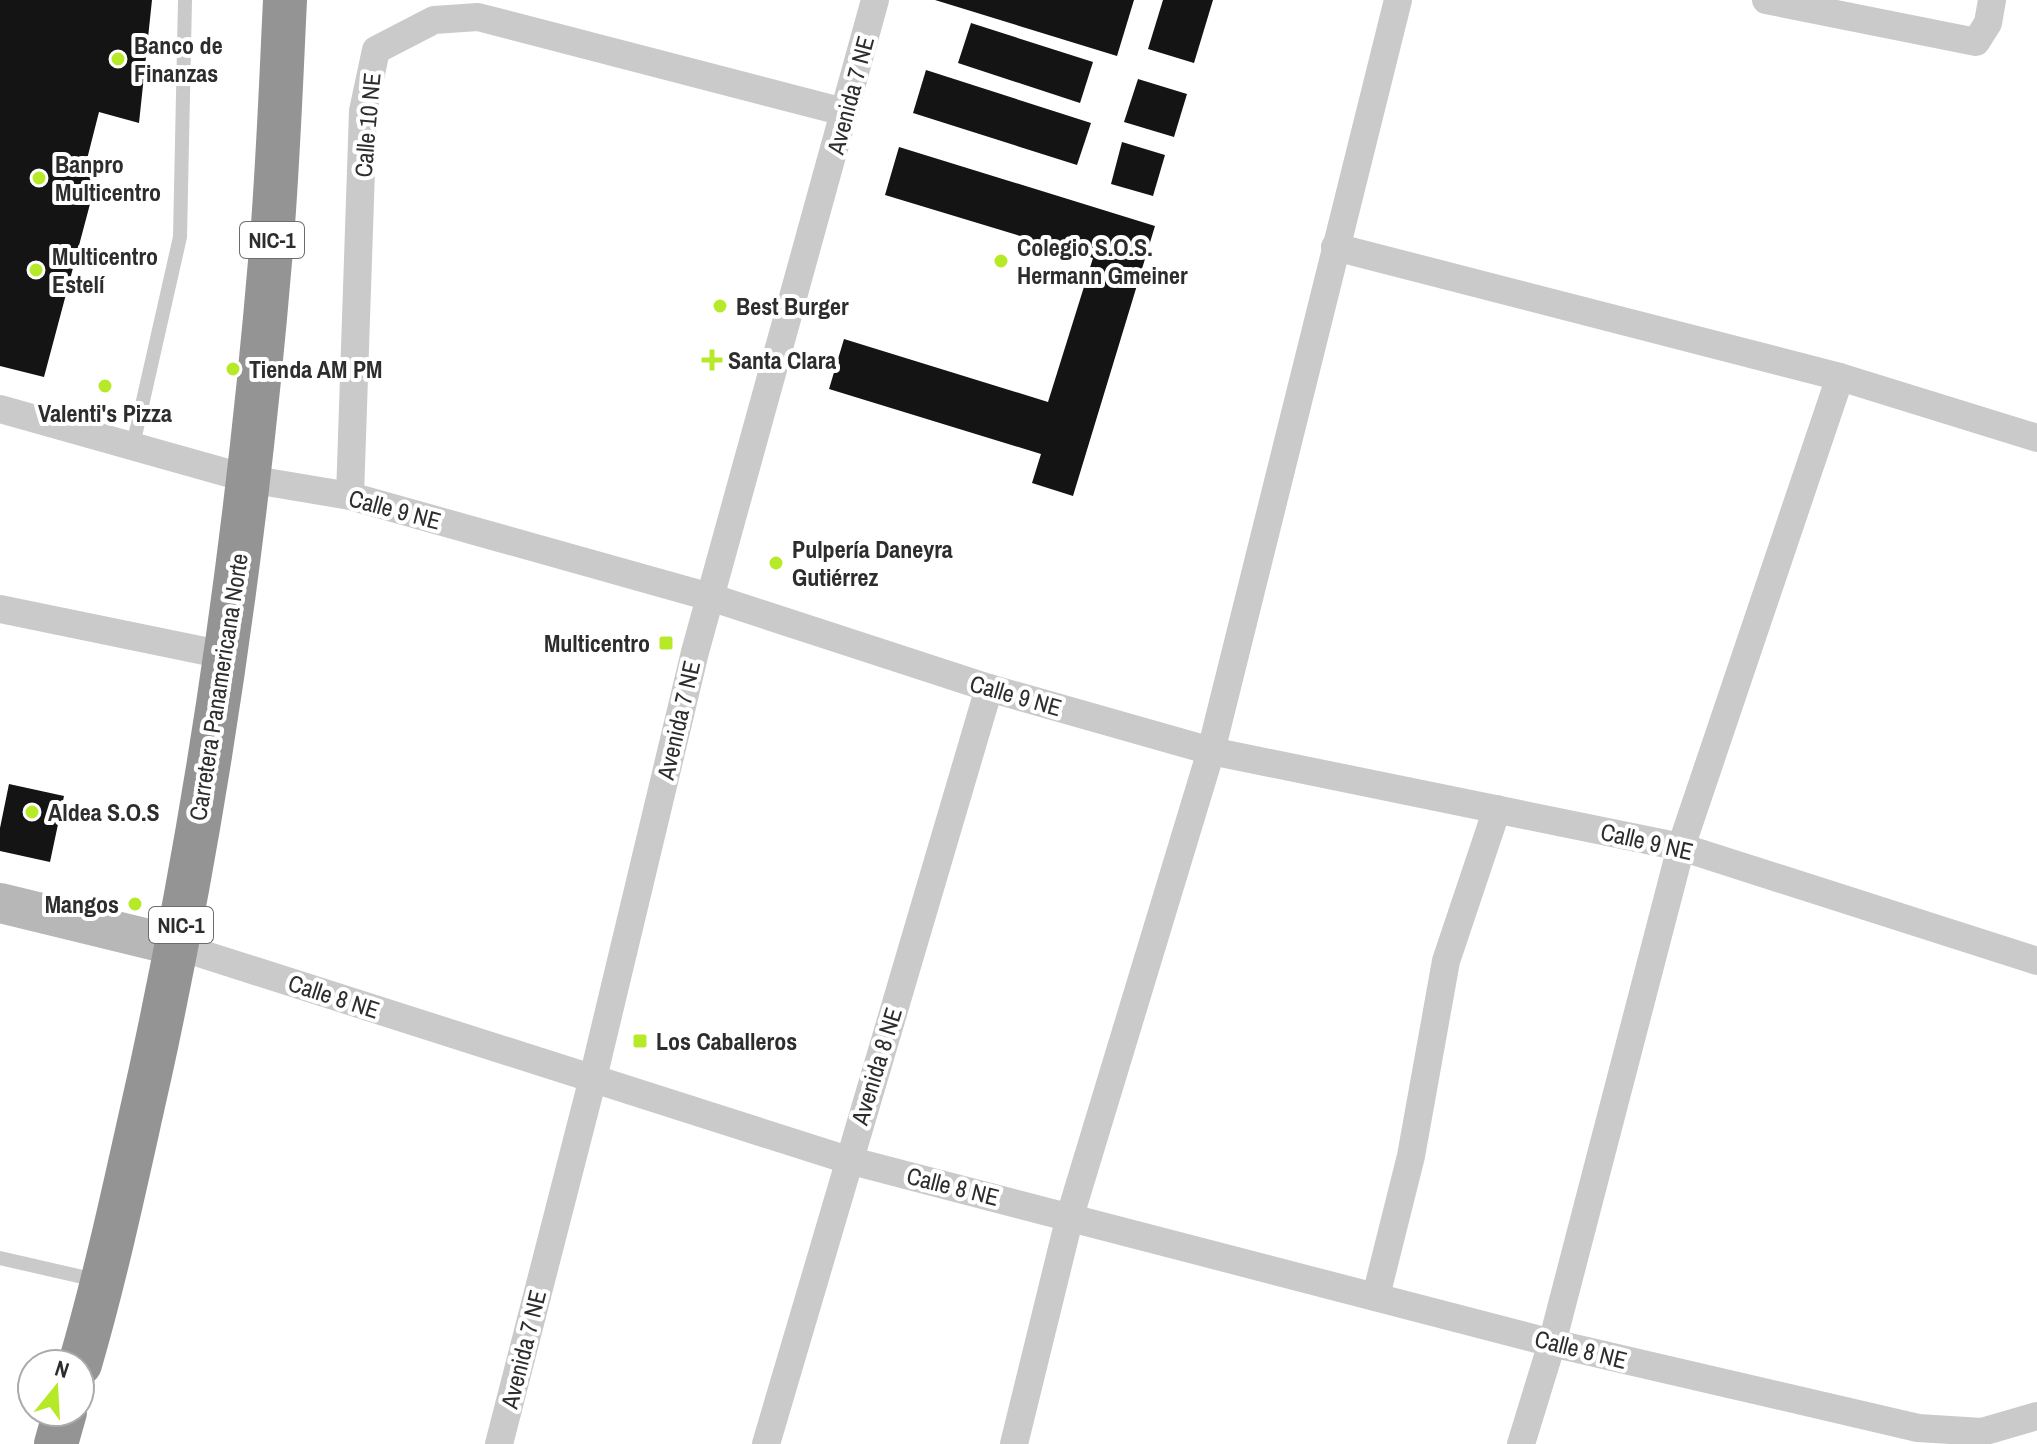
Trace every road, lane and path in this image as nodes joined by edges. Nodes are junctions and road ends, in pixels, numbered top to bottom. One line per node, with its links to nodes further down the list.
1 (185, 0): 12 (lane)
2 (285, 0): 13 (highway, Carretera Panamericana Norte / NIC-1)
3 (875, 0): 7 (street, Avenida 7 NE)
4 (1398, 0): 8 (street)
5 (1766, 0): 6 (street)
6 (1992, 0)
7 (844, 112): 14 (street, Calle 10 NE); 15 (street, Avenida 7 NE)
8 (1335, 247): 9 (street); 19 (street)
9 (1840, 377): 11 (street); 21 (street)
10 (0, 409): 12 (street, Calle 9 NE)
11 (2037, 438)
12 (133, 445): 13 (street, Calle 9 NE)
13 (249, 479): 14 (street, Calle 9 NE); 17 (highway, Carretera Panamericana Norte / NIC-1)
14 (350, 496): 15 (street, Calle 9 NE)
15 (710, 597): 18 (street, Calle 9 NE); 25 (street, Avenida 7 NE)
16 (0, 609): 17 (street)
17 (224, 655): 23 (highway, Carretera Panamericana Norte / NIC-1)
18 (989, 688): 19 (street, Calle 9 NE); 26 (street, Avenida 8 NE)
19 (1211, 751): 20 (street, Calle 9 NE); 27 (street)
20 (1497, 809): 21 (street, Calle 9 NE); 30 (street)
21 (1681, 847): 24 (street, Calle 9 NE); 31 (street)
22 (0, 903): 23 (street, Calle 8 NE)
23 (177, 946): 25 (street, Calle 8 NE); 29 (highway, Carretera Panamericana Norte / NIC-1)
24 (2037, 961)
25 (593, 1078): 26 (street, Calle 8 NE); 34 (street, Avenida 7 NE)
26 (848, 1160): 27 (street, Calle 8 NE); 35 (street, Avenida 8 NE)
27 (1070, 1216): 30 (street, Calle 8 NE); 36 (street)
28 (0, 1258): 29 (lane)
29 (104, 1282): 32 (highway, Carretera Panamericana Norte / NIC-1)
30 (1376, 1296): 31 (street, Calle 8 NE)
31 (1552, 1343): 33 (street, Calle 8 NE); 37 (street)
32 (85, 1348)
33 (2037, 1416)
34 (499, 1444)
35 (766, 1444)
36 (1014, 1444)
37 (1521, 1444)

